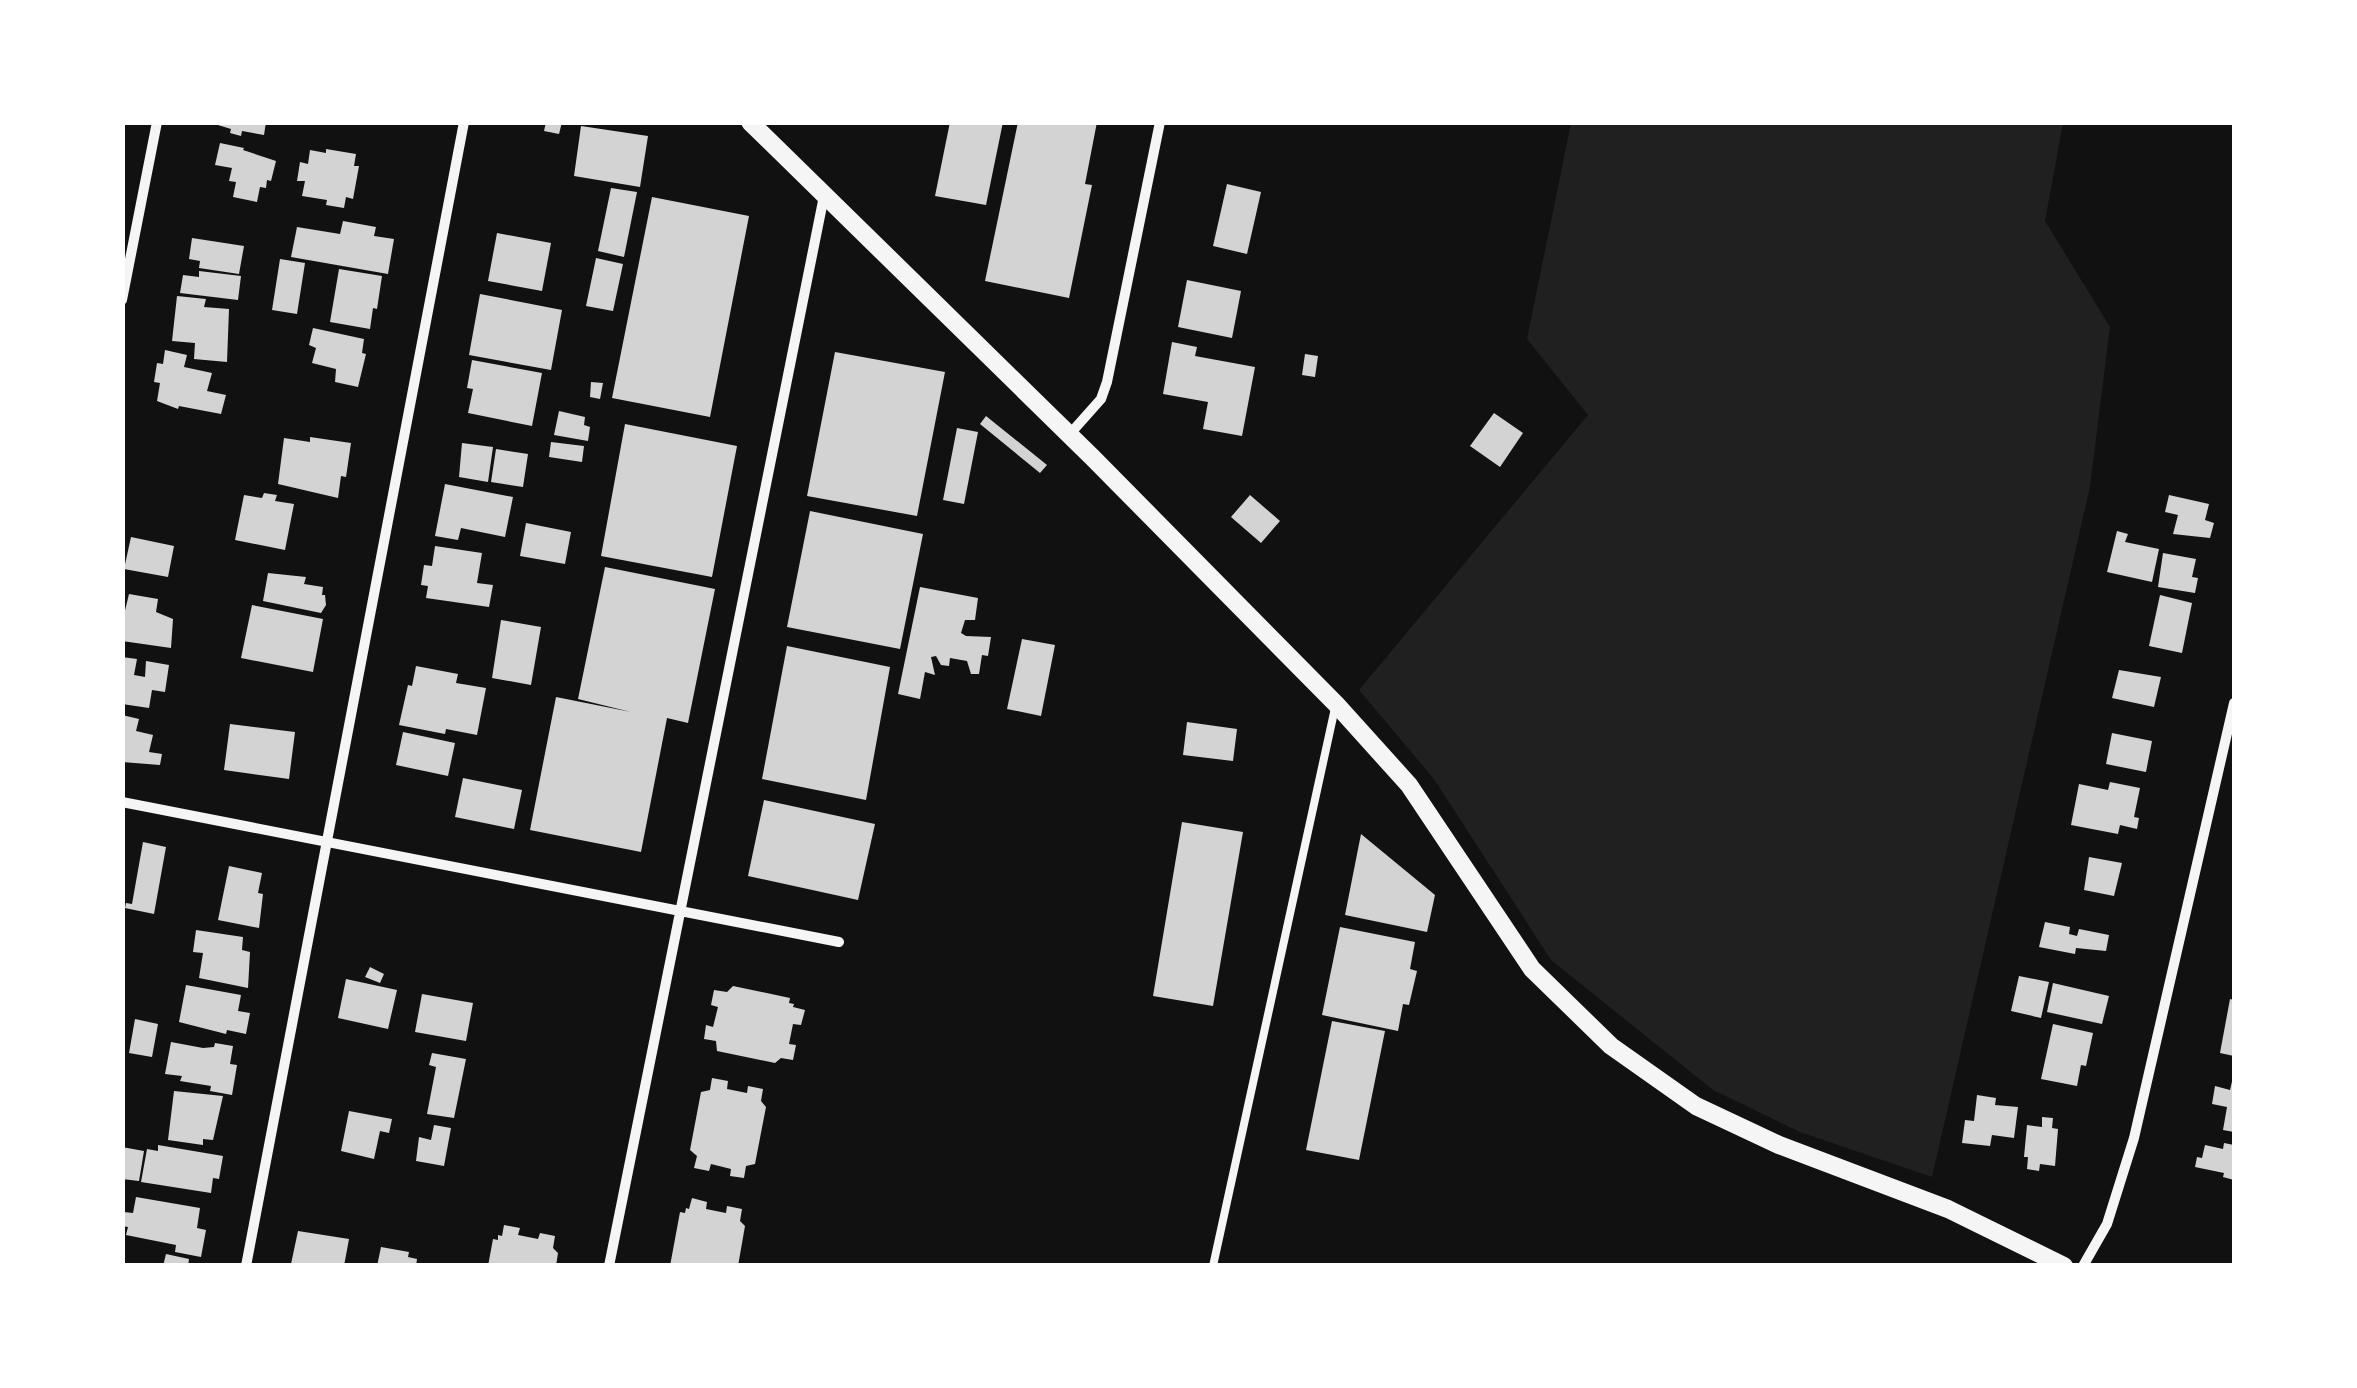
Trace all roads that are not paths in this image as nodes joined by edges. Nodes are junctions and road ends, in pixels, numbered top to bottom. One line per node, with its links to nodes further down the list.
1 (158, 122): 6 (street)
2 (464, 122): 11 (street)
3 (750, 122): 5 (street)
4 (1160, 122): 7 (street)
5 (824, 196): 7 (street); 12 (street)
6 (122, 300)
7 (1069, 435): 9 (street)
8 (2234, 703): 18 (street)
9 (1336, 704): 16 (lane); 17 (street)
10 (122, 802): 11 (street)
11 (326, 842): 12 (street); 14 (street)
12 (680, 910): 13 (street); 15 (street)
13 (839, 942)
14 (246, 1266)
15 (609, 1266)
16 (1213, 1266)
17 (2064, 1266)
18 (2083, 1266)

